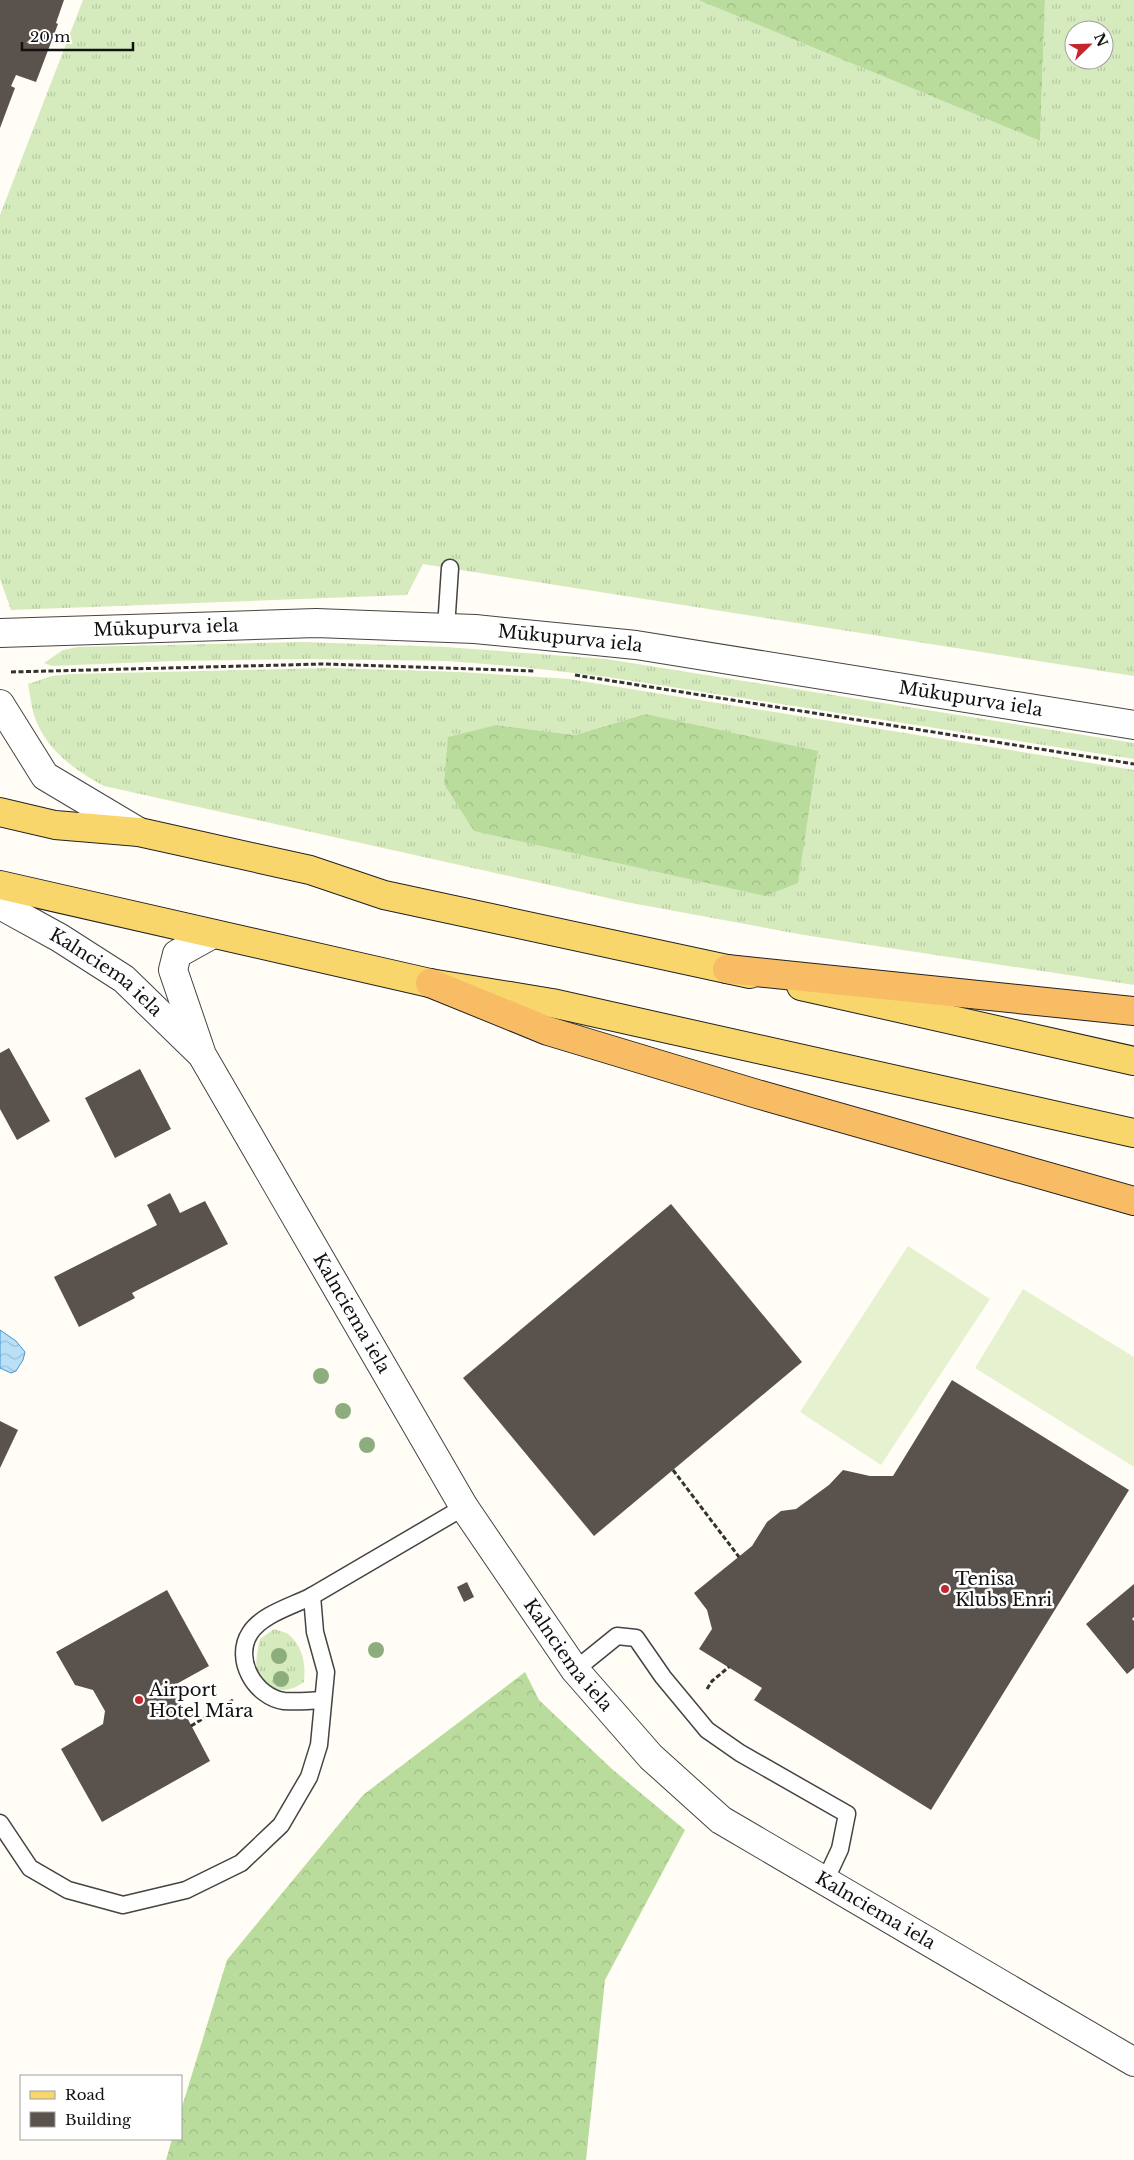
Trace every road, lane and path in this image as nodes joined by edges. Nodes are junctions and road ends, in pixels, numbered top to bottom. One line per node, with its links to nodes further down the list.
1 (450, 568): 2 (lane)
2 (446, 628): 3 (street, Mūkupurva iela); 8 (street, Mūkupurva iela)
3 (0, 633)
4 (536, 671): 5 (path)
5 (8, 672)
6 (565, 673): 9 (path)
7 (0, 704): 11 (street)
8 (1134, 725)
9 (1134, 764)
10 (0, 812): 11 (main road)
11 (140, 832): 15 (main road)
12 (0, 885): 14 (main road)
13 (0, 905): 18 (street, Kalnciema iela)
14 (213, 934): 16 (main road); 18 (street, Kalnciema iela)
15 (727, 969): 17 (highway); 19 (main road)
16 (430, 983): 20 (main road); 21 (highway)
17 (1134, 1011)
18 (202, 1055): 23 (street, Kalnciema iela)
19 (1134, 1062)
20 (1134, 1134)
21 (1134, 1201)
22 (673, 1470): 24 (path)
23 (464, 1507): 25 (lane); 26 (street, Kalnciema iela)
24 (739, 1556)
25 (312, 1596): 28 (lane); 28 (lane)
26 (575, 1670): 31 (street, Kalnciema iela); 31 (lane)
27 (236, 1699): 29 (path)
28 (323, 1700): 30 (lane)
29 (191, 1726)
30 (0, 1823)
31 (825, 1881): 32 (street, Kalnciema iela)
32 (1134, 2062)

